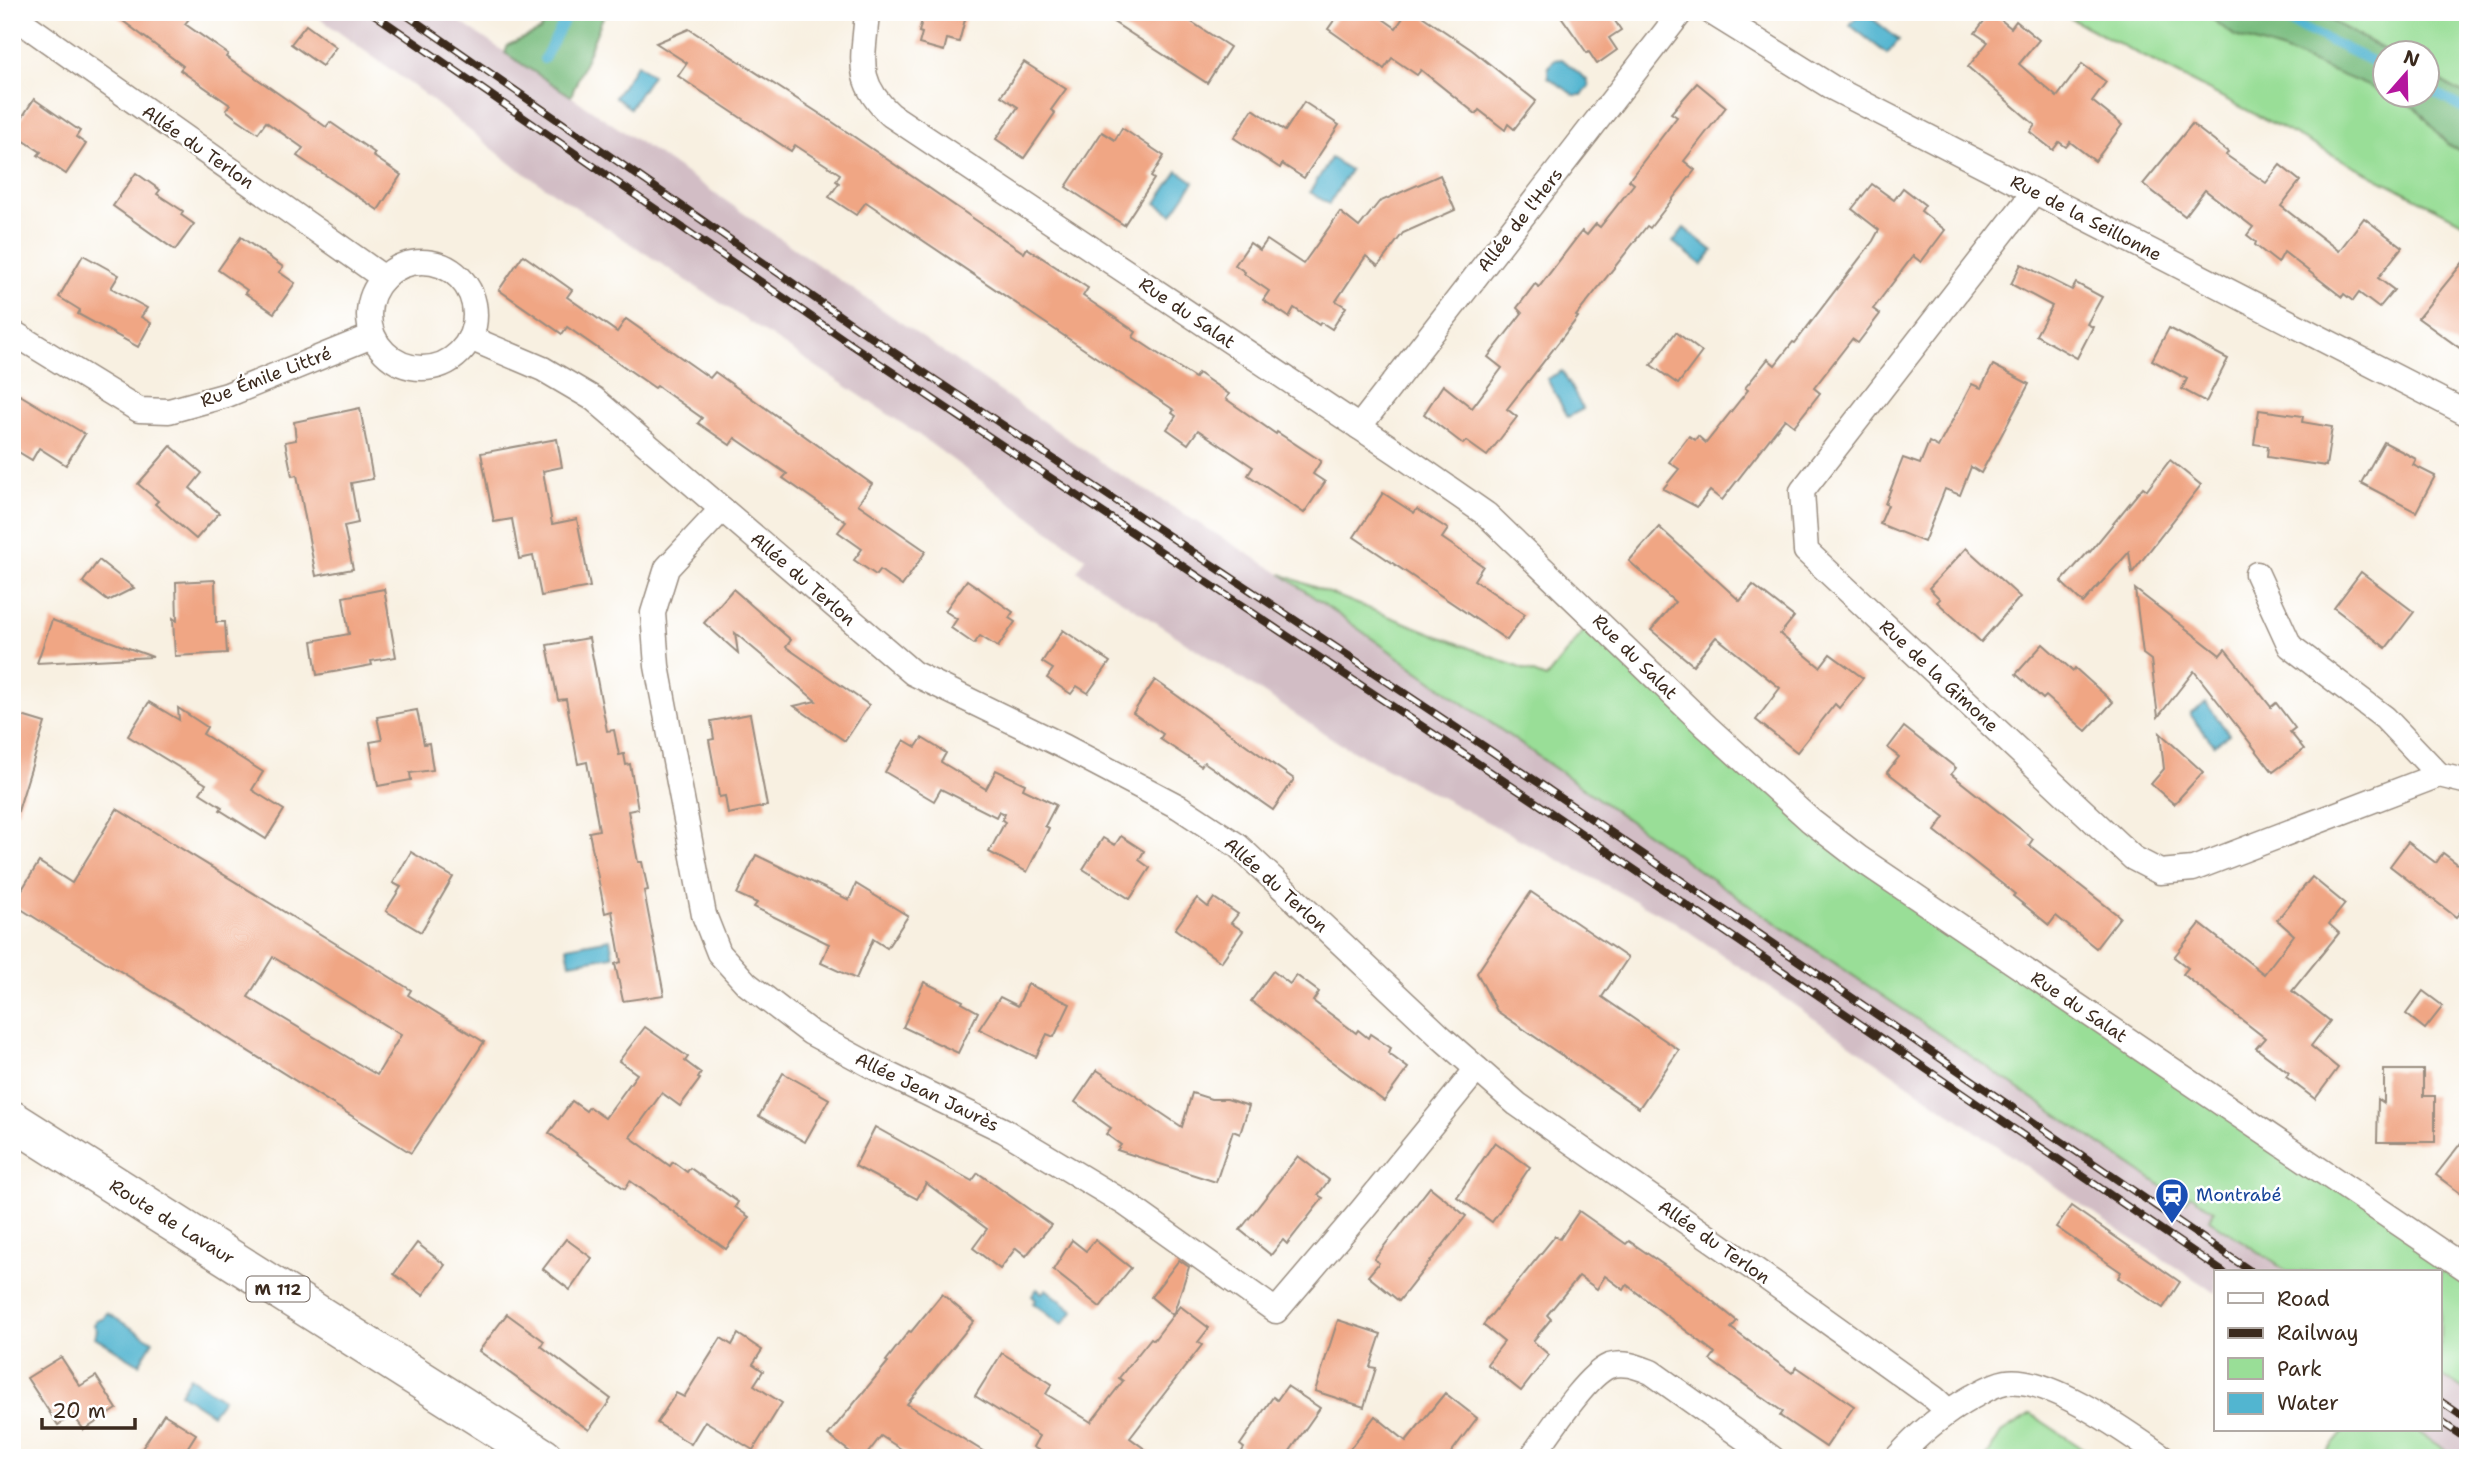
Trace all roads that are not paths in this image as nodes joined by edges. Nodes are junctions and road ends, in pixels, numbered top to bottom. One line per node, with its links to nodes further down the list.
1 (867, 12): 11 (street, Rue du Salat)
2 (1681, 12): 11 (street, Allée de l'Hers)
3 (1711, 12): 5 (street, Rue de la Seillonne)
4 (12, 16): 6 (street, Allée du Terlon)
5 (2034, 192): 10 (street, Rue de la Seillonne); 14 (street, Rue de la Gimone)
6 (384, 278): 8 (street); 9 (street)
7 (12, 332): 8 (street, Rue Émile Littré)
8 (372, 336): 9 (street)
9 (470, 338): 12 (street, Allée du Terlon)
10 (2468, 414)
11 (1359, 427): 18 (street, Rue du Salat)
12 (722, 509): 16 (street, Allée du Terlon); 16 (street, Allée Jean Jaurès)
13 (2257, 574): 14 (street)
14 (2439, 775): 15 (street)
15 (2468, 782)
16 (1477, 1069): 19 (street, Allée du Terlon)
17 (12, 1120): 20 (main road, Route de Lavaur / M 112)
18 (2468, 1270)
19 (1948, 1410): 23 (street); 24 (street)
20 (544, 1458)
21 (1531, 1458): 22 (street)
22 (1772, 1458)
23 (1897, 1458)
24 (2164, 1458)

